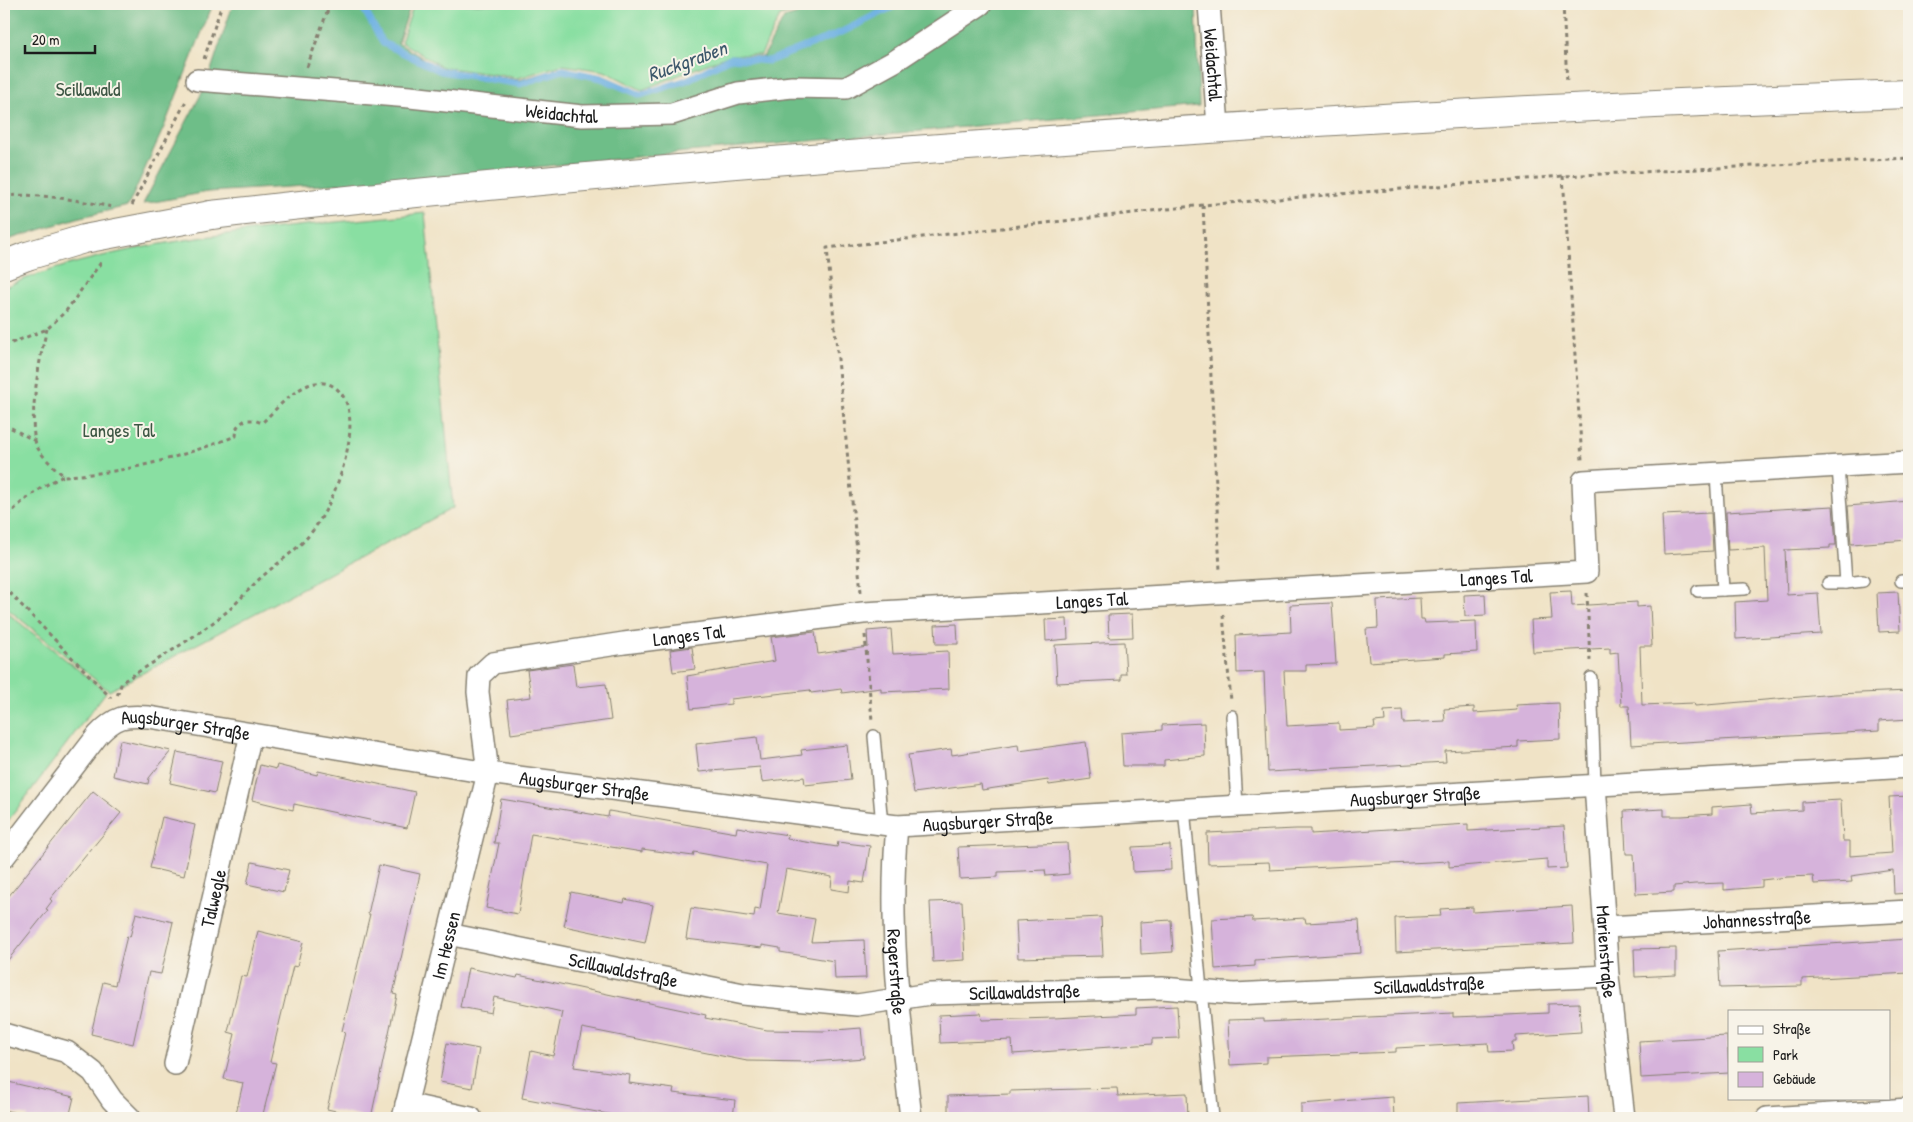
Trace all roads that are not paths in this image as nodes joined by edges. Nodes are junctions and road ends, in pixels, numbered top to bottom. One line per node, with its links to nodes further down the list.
1 (981, 4): 3 (street, Weidachtal)
2 (1210, 4): 5 (street, Weidachtal)
3 (197, 80)
4 (1909, 94): 5 (main road)
5 (1218, 127): 6 (main road, bridge)
6 (15, 260)
7 (1909, 462): 8 (street)
8 (1838, 466): 9 (street); 11 (lane)
9 (1716, 473): 14 (lane); 21 (street, Langes Tal)
10 (1863, 581): 11 (lane)
11 (1846, 582): 12 (lane)
12 (1828, 584)
13 (1745, 589): 14 (lane)
14 (1723, 590): 15 (lane)
15 (1698, 591)
16 (1591, 678): 22 (lane)
17 (1232, 716): 23 (lane)
18 (250, 734): 21 (street, Augsburger Straße); 26 (street, Augsburger Straße); 34 (street, Talwegle)
19 (874, 736): 25 (lane)
20 (1909, 766): 22 (street, Augsburger Straße)
21 (488, 773): 25 (street, Augsburger Straße); 29 (street, Im Hessen)
22 (1595, 784): 23 (street, Augsburger Straße); 28 (street, Marienstraße)
23 (1237, 807): 24 (street, Augsburger Straße)
24 (1184, 808): 25 (street, Augsburger Straße); 31 (lane)
25 (889, 826): 32 (street, Regerstraße)
26 (4, 857)
27 (1909, 911): 28 (street, Johannesstraße)
28 (1606, 927): 30 (street, Marienstraße)
29 (448, 934): 32 (street, Scillawaldstraße); 36 (street, Im Hessen)
30 (1608, 976): 31 (street, Scillawaldstraße); 41 (street, Marienstraße)
31 (1201, 990): 32 (street, Scillawaldstraße); 40 (lane)
32 (898, 1000): 39 (street, Regerstraße)
33 (4, 1034): 37 (street)
34 (175, 1064)
35 (1909, 1109): 42 (street)
36 (405, 1111): 38 (street)
37 (130, 1118)
38 (471, 1118)
39 (911, 1118)
40 (1213, 1118)
41 (1624, 1118)
42 (1766, 1118)

